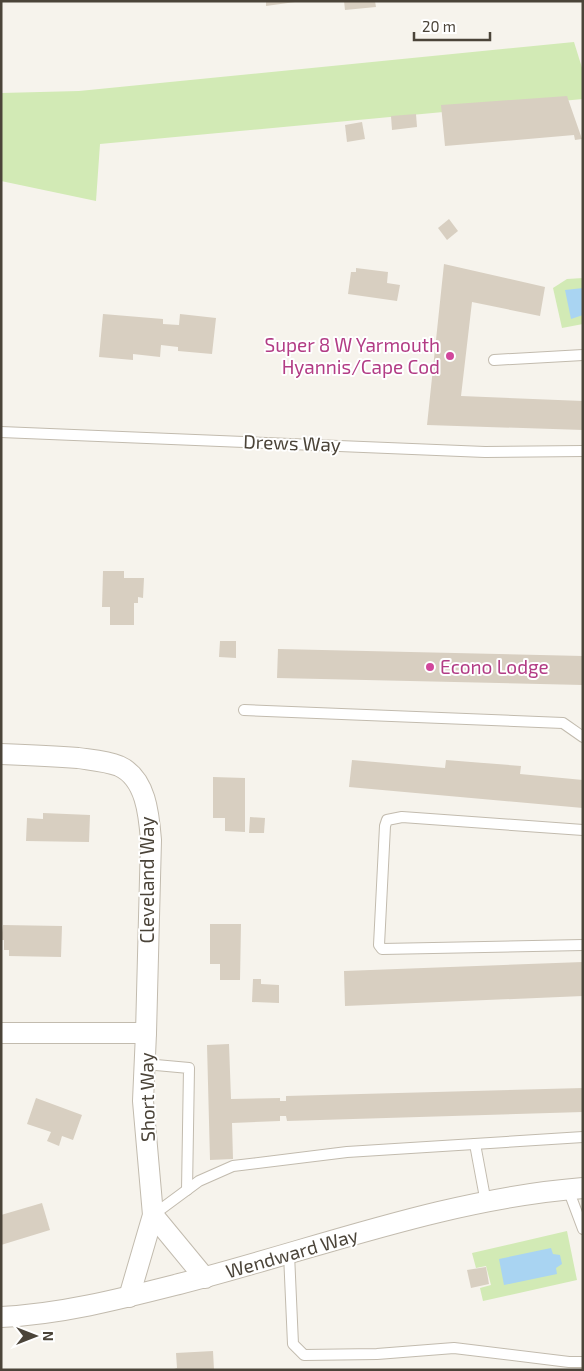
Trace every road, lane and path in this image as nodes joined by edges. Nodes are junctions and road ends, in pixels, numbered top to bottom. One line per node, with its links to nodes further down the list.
1 (583, 355): 2 (lane)
2 (494, 360)
3 (1, 432): 4 (lane, Drews Way)
4 (583, 451)
5 (244, 710): 6 (lane)
6 (583, 737)
7 (1, 754): 11 (street, Cleveland Way)
8 (583, 830): 9 (lane)
9 (583, 945)
10 (1, 1032): 11 (street, Short Way)
11 (146, 1033): 12 (street, Short Way)
12 (145, 1064): 16 (lane); 18 (street, Short Way)
13 (583, 1137): 14 (lane)
14 (474, 1144): 16 (lane); 17 (lane)
15 (575, 1189): 17 (street, Wendward Way); 19 (lane)
16 (188, 1190): 18 (lane)
17 (486, 1203): 20 (street, Wendward Way)
18 (153, 1215): 21 (street); 22 (street, Short Way)
19 (583, 1229)
20 (289, 1254): 21 (street, Wendward Way); 24 (lane)
21 (205, 1278): 22 (street, Wendward Way)
22 (129, 1297): 23 (street, Wendward Way)
23 (1, 1317)
24 (583, 1362)

